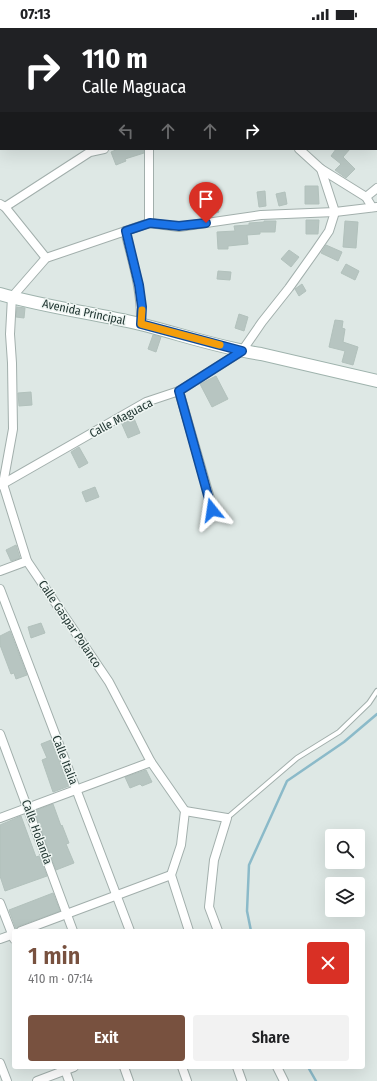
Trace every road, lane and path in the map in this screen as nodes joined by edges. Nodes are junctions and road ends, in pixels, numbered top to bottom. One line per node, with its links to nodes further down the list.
1 (99, 150): 7 (street)
2 (149, 150): 10 (street)
3 (300, 150): 4 (street)
4 (321, 169): 6 (street); 9 (street)
5 (377, 188): 6 (street)
6 (366, 197): 8 (street)
7 (3, 206): 12 (street)
8 (374, 207): 9 (street)
9 (335, 212): 10 (street); 16 (street)
10 (150, 223): 11 (street)
11 (126, 231): 12 (street); 15 (street)
12 (46, 258): 14 (street)
13 (0, 294): 14 (main road, Avenida Principal)
14 (6, 298): 15 (main road, Avenida Principal); 20 (street, Calle Gaspar Polanco)
15 (141, 324): 16 (main road, Avenida Principal)
16 (242, 351): 17 (main road, Avenida Principal); 18 (street, Calle Maguaca)
17 (377, 381)
18 (179, 391): 20 (street, Calle Maguaca); 21 (street)
19 (0, 466): 20 (street)
20 (1, 485): 22 (street, Calle Gaspar Polanco)
21 (212, 510)
22 (27, 561): 23 (street); 27 (street, Calle Gaspar Polanco)
23 (0, 571)
24 (0, 589): 28 (street, Calle Italia)
25 (377, 691): 32 (lane)
26 (0, 734): 29 (street, Calle Holanda)
27 (151, 762): 28 (street); 30 (street, Calle Gaspar Polanco)
28 (76, 790): 29 (street); 34 (street, Calle Italia)
29 (28, 807): 31 (street); 36 (street, Calle Holanda)
30 (184, 811): 32 (street); 33 (street)
31 (0, 818)
32 (227, 818): 41 (street)
33 (171, 875): 34 (street); 40 (street)
34 (116, 895): 36 (street); 39 (street, Calle Italia)
35 (0, 903): 42 (street)
36 (67, 914): 37 (street); 38 (street, Calle Holanda)
37 (26, 929)
38 (73, 929)
39 (129, 929)
40 (188, 929)
41 (217, 929)
42 (12, 933)
43 (12, 936): 44 (street)
44 (0, 939)
45 (0, 1063): 51 (street)
46 (64, 1069): 52 (street); 53 (street)
47 (125, 1069): 54 (street)
48 (183, 1069): 55 (street)
49 (238, 1069): 56 (street)
50 (278, 1069): 57 (street)
51 (7, 1081)
52 (37, 1081)
53 (69, 1081)
54 (129, 1081)
55 (187, 1081)
56 (242, 1081)
57 (284, 1081)

